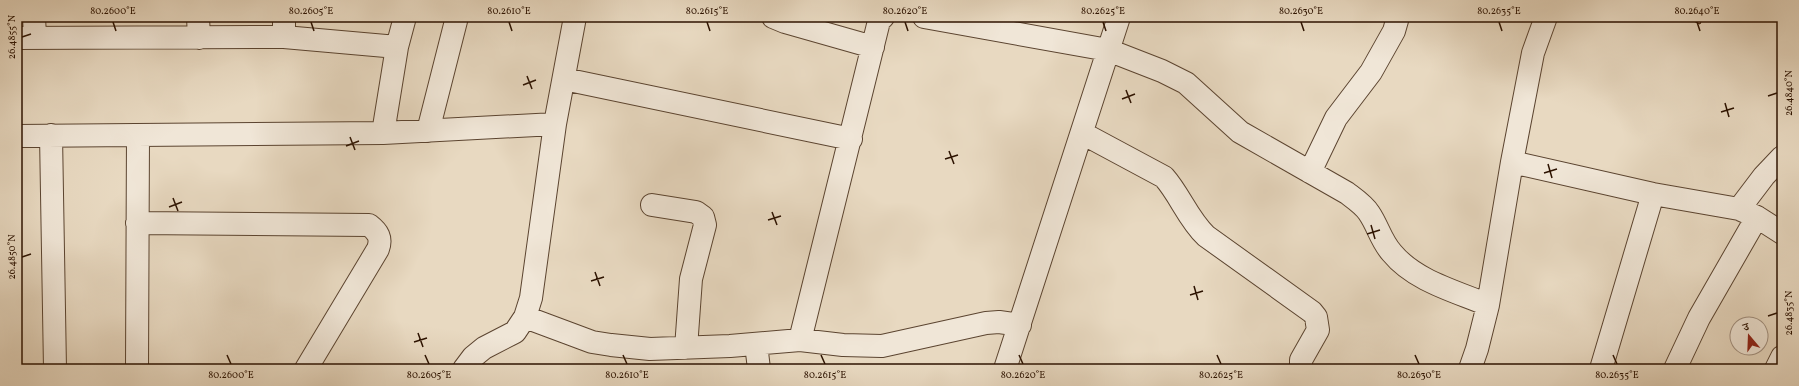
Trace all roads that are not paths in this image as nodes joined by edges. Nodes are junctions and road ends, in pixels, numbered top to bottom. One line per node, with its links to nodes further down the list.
1 (405, 17): 13 (street)
2 (456, 17): 18 (street)
3 (575, 17): 16 (street)
4 (773, 17): 14 (street)
5 (884, 17): 14 (street)
6 (924, 17): 15 (street)
7 (1119, 17): 15 (street)
8 (1398, 17): 27 (street)
9 (1546, 17): 26 (street)
10 (199, 27): 11 (street); 12 (street)
11 (284, 27): 13 (street)
12 (29, 31)
13 (397, 46): 20 (street)
14 (873, 47): 24 (street)
15 (1108, 50): 19 (street); 27 (street)
16 (564, 79): 17 (street); 24 (street)
17 (555, 124): 18 (street); 34 (street)
18 (428, 131): 20 (street)
19 (1082, 133): 35 (street); 46 (street)
20 (383, 134): 22 (street)
21 (51, 135): 22 (street); 23 (street); 40 (street)
22 (138, 135): 31 (street)
23 (17, 136)
24 (851, 139): 36 (street)
25 (1782, 157): 30 (street)
26 (1512, 162): 28 (street); 33 (street)
27 (1310, 172): 33 (street)
28 (1653, 194): 30 (street); 48 (street)
29 (652, 205): 38 (street)
30 (1748, 213): 32 (street); 49 (street)
31 (137, 223): 41 (street); 42 (street)
32 (1782, 233)
33 (1488, 305): 47 (street)
34 (525, 317): 38 (street); 43 (street)
35 (1020, 325): 36 (street); 45 (street)
36 (800, 340): 37 (street)
37 (756, 344): 38 (street); 44 (street)
38 (686, 348)
39 (1782, 358): 50 (street)
40 (55, 369)
41 (137, 369)
42 (306, 369)
43 (464, 369)
44 (759, 369)
45 (1005, 369)
46 (1301, 369)
47 (1470, 369)
48 (1601, 369)
49 (1675, 369)
50 (1776, 369)

